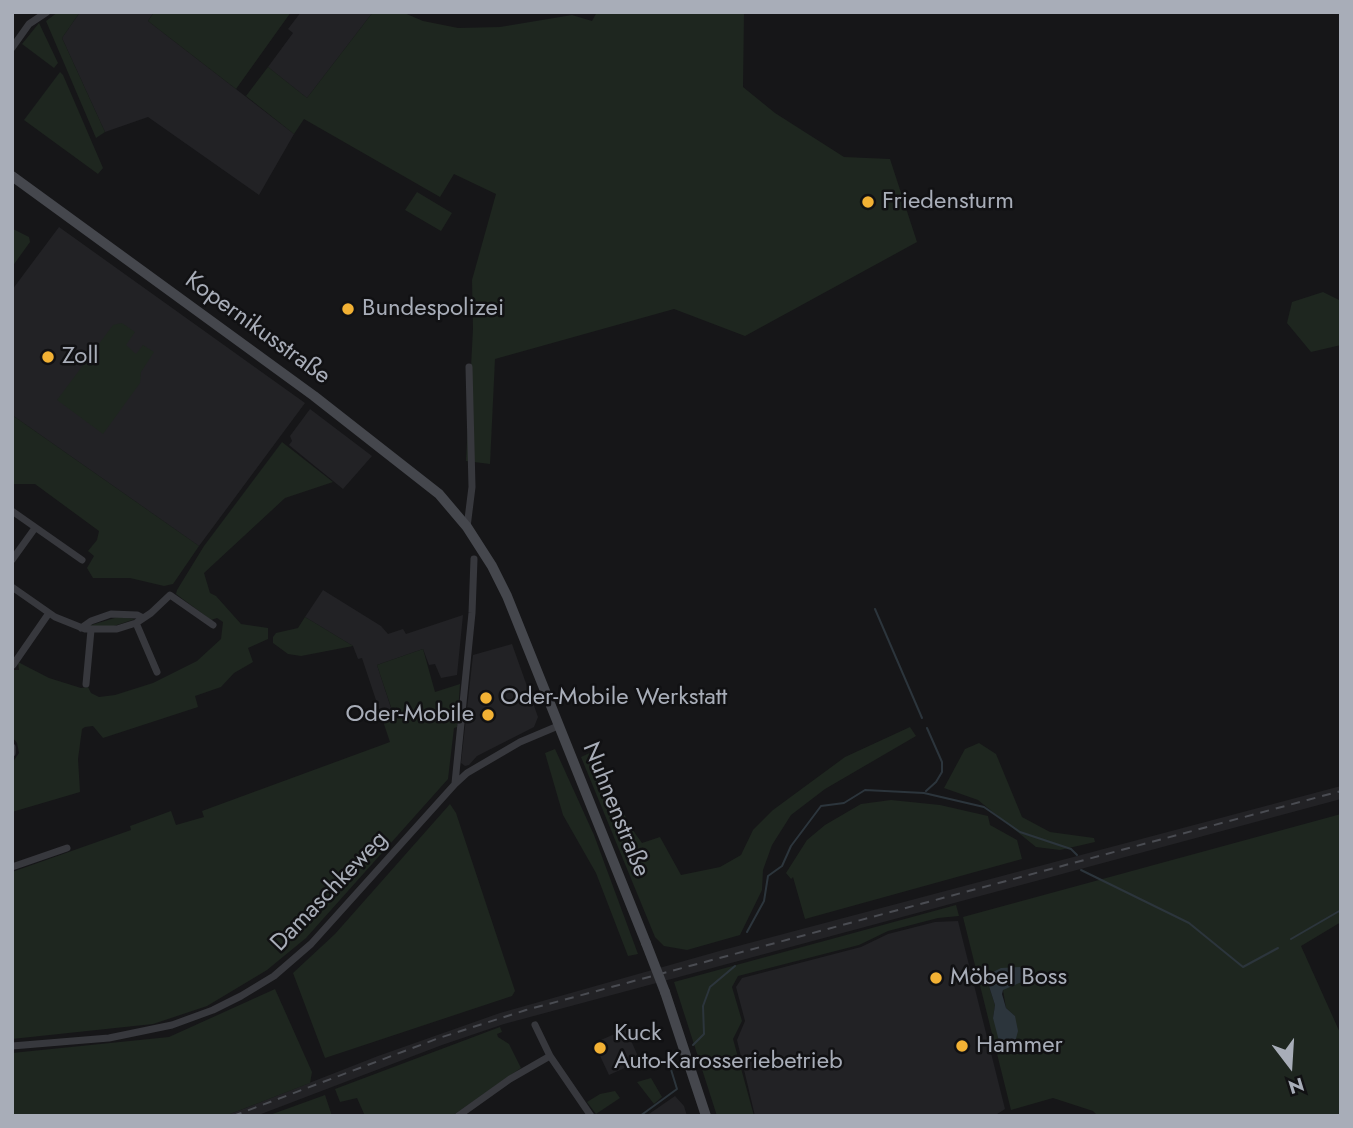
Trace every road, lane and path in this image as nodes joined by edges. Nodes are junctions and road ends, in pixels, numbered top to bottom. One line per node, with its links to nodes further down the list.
1 (47, 12): 2 (street)
2 (12, 48)
3 (12, 176): 6 (main road, Kopernikusstraße)
4 (469, 367): 6 (street)
5 (12, 511): 7 (street)
6 (467, 527): 20 (main road, Nuhnenstraße)
7 (35, 528): 8 (street); 10 (street)
8 (82, 559)
9 (474, 559): 23 (street)
10 (12, 560)
11 (12, 587): 12 (street)
12 (49, 613): 15 (street); 17 (street)
13 (139, 620): 14 (street); 15 (street); 16 (street); 18 (street)
14 (213, 625)
15 (81, 628): 16 (street)
16 (91, 630): 19 (street)
17 (13, 665)
18 (157, 672)
19 (86, 684)
20 (558, 726): 23 (street, Damaschkeweg); 31 (main road, Nuhnenstraße, bridge)
21 (12, 747): 22 (street)
22 (12, 753)
23 (455, 784): 27 (street, Damaschkeweg)
24 (68, 848): 25 (street)
25 (12, 867)
26 (535, 1026): 28 (street)
27 (12, 1046)
28 (550, 1056): 29 (street); 30 (street)
29 (458, 1116)
30 (591, 1116)
31 (706, 1116)

